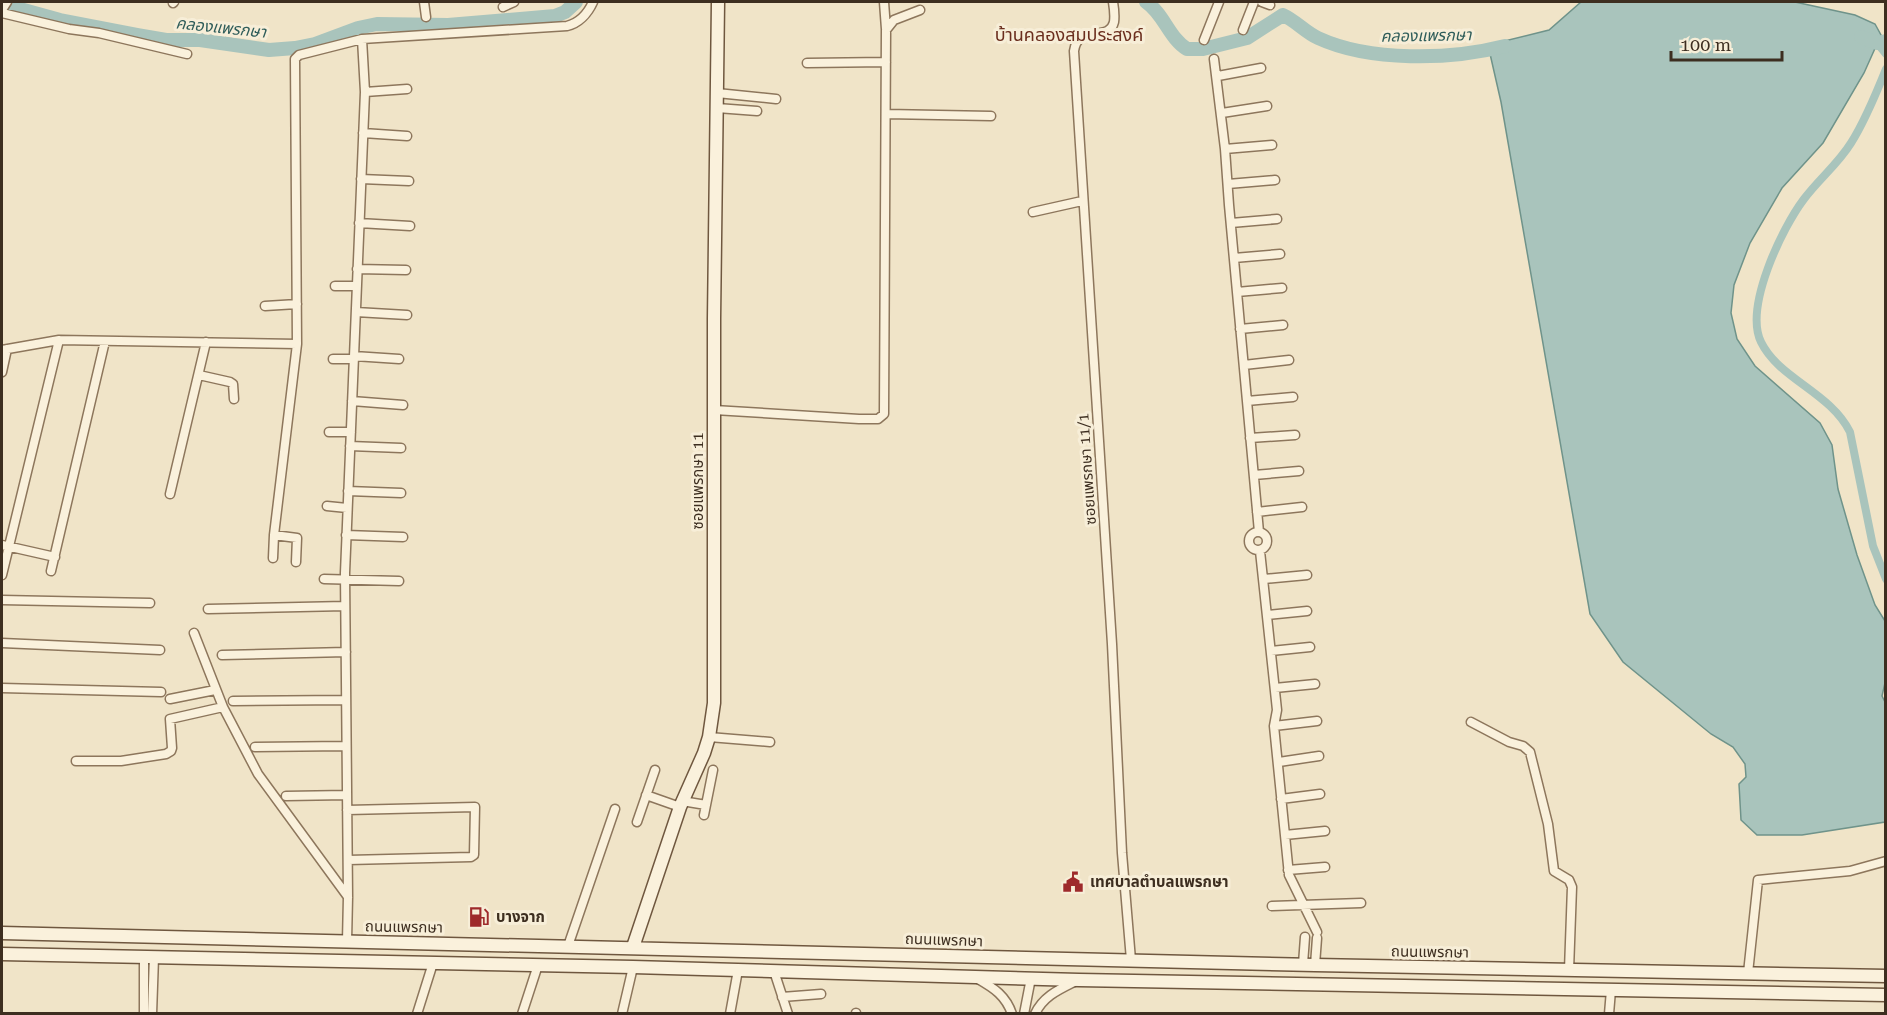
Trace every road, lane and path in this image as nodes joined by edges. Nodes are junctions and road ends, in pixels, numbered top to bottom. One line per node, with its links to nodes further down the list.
1 (7, 2): 12 (street)
2 (424, 2): 13 (street)
3 (514, 2): 10 (street)
4 (593, 2): 16 (street)
5 (718, 2): 26 (main road, ซอยแพรกษา 11)
6 (884, 2): 14 (street)
7 (1113, 2): 42 (street, ซอยแพรกษา 11/1)
8 (1219, 2): 17 (street)
9 (1254, 2): 15 (street)
10 (503, 7)
11 (920, 10): 14 (street)
12 (2, 12): 18 (street)
13 (426, 17)
14 (886, 30): 20 (street)
15 (1243, 30)
16 (362, 39): 25 (street); 56 (street)
17 (1204, 40)
18 (187, 54)
19 (1215, 59): 23 (street)
20 (886, 62): 21 (street); 32 (street)
21 (807, 63)
22 (1261, 68): 23 (street)
23 (1218, 76): 31 (street)
24 (407, 89): 25 (street)
25 (365, 92): 34 (street)
26 (717, 93): 27 (street); 29 (main road, ซอยแพรกษา 11)
27 (776, 99)
28 (1268, 106): 31 (street)
29 (717, 108): 30 (street); 79 (main road, ซอยแพรกษา 11)
30 (757, 111)
31 (1222, 113): 37 (street)
32 (886, 114): 33 (street); 79 (street)
33 (992, 116)
34 (363, 133): 35 (street); 38 (street)
35 (407, 136)
36 (1272, 145): 37 (street)
37 (1226, 149): 41 (street)
38 (361, 179): 40 (street); 45 (street)
39 (1275, 180): 41 (street)
40 (409, 182)
41 (1228, 184): 46 (street)
42 (1082, 201): 43 (street); 173 (street, ซอยแพรกษา 11/1)
43 (1033, 212)
44 (1277, 219): 46 (street)
45 (359, 223): 47 (street); 50 (street)
46 (1231, 223): 49 (street)
47 (410, 226)
48 (1280, 254): 49 (street)
49 (1234, 258): 55 (street)
50 (357, 269): 51 (street); 53 (street)
51 (406, 270)
52 (335, 286): 53 (street)
53 (357, 286): 58 (street)
54 (1282, 288): 55 (street)
55 (1237, 292): 61 (street)
56 (297, 304): 57 (street); 65 (street)
57 (265, 306)
58 (356, 312): 59 (street); 67 (street)
59 (407, 315)
60 (1283, 324): 61 (street)
61 (1240, 329): 71 (street)
62 (59, 340): 63 (street); 66 (street); 99 (street)
63 (105, 341): 64 (street); 101 (street)
64 (206, 342): 65 (street); 73 (street)
65 (297, 344): 96 (street)
66 (4, 349): 72 (street)
67 (354, 358): 68 (street); 69 (street); 76 (street)
68 (333, 359)
69 (399, 359)
70 (1289, 360): 71 (street)
71 (1244, 365): 77 (street)
72 (2, 372)
73 (199, 375): 75 (street); 90 (street)
74 (1293, 397): 77 (street)
75 (234, 399)
76 (352, 401): 78 (street); 81 (street)
77 (1247, 401): 83 (street)
78 (403, 405)
79 (714, 410): 136 (main road, ซอยแพรกษา 11)
80 (329, 432): 81 (street)
81 (351, 432): 84 (street)
82 (1295, 435): 83 (street)
83 (1250, 438): 87 (street)
84 (350, 446): 85 (street); 88 (street)
85 (401, 448)
86 (1299, 471): 87 (street)
87 (1254, 475): 94 (street)
88 (348, 491): 89 (street); 93 (street)
89 (401, 493)
90 (170, 494)
91 (327, 506): 93 (street)
92 (1302, 507): 94 (street)
93 (347, 508): 97 (street)
94 (1257, 512): 95 (street)
95 (1259, 532): 100 (street); 100 (street)
96 (274, 535): 102 (street); 103 (street)
97 (346, 535): 98 (street); 109 (street)
98 (403, 537)
99 (5, 546): 101 (street); 105 (street)
100 (1260, 551): 108 (street)
101 (55, 557): 104 (street)
102 (273, 558)
103 (296, 562)
104 (51, 571)
105 (2, 574)
106 (1307, 575): 108 (street)
107 (324, 579): 109 (street)
108 (1263, 579): 116 (street)
109 (345, 580): 110 (street); 113 (street)
110 (399, 581)
111 (2, 600): 112 (street)
112 (150, 603)
113 (345, 606): 114 (street); 122 (street)
114 (208, 609)
115 (1307, 611): 116 (street)
116 (1267, 615): 121 (street)
117 (194, 633): 127 (street)
118 (2, 643): 120 (street)
119 (1310, 647): 121 (street)
120 (160, 650)
121 (1271, 651): 126 (street)
122 (345, 652): 123 (street); 130 (street)
123 (222, 655)
124 (1315, 684): 126 (street)
125 (2, 688): 128 (street)
126 (1275, 688): 135 (street)
127 (215, 690): 129 (street); 132 (street)
128 (161, 692)
129 (170, 699)
130 (346, 700): 131 (street); 138 (street)
131 (233, 701)
132 (223, 707): 141 (street); 162 (street)
133 (1317, 721): 135 (street)
134 (1471, 722): 180 (street)
135 (1274, 726): 142 (street)
136 (710, 737): 137 (street); 150 (main road, ซอยแพรกษา 11)
137 (770, 742)
138 (345, 746): 139 (street); 146 (street)
139 (255, 747)
140 (1319, 756): 142 (street)
141 (76, 761)
142 (1278, 762): 149 (street)
143 (655, 770): 147 (street)
144 (713, 770): 151 (street)
145 (1320, 794): 149 (street)
146 (347, 795): 148 (street); 152 (street)
147 (646, 795): 150 (street); 155 (street)
148 (286, 796)
149 (1281, 799): 157 (street)
150 (681, 804): 151 (street); 170 (main road, ซอยแพรกษา 11)
151 (706, 805): 154 (street)
152 (347, 810): 158 (street); 158 (street)
153 (615, 810): 169 (street)
154 (704, 815)
155 (637, 822)
156 (1325, 831): 157 (street)
157 (1285, 835): 161 (street)
158 (348, 860): 162 (street)
159 (1886, 861): 182 (street)
160 (1325, 867): 161 (street)
161 (1288, 870): 165 (street)
162 (348, 897): 168 (street)
163 (1361, 903): 165 (street)
164 (1272, 906): 165 (street)
165 (1304, 906): 166 (street)
166 (1312, 923): 175 (street); 175 (street)
167 (2, 933): 168 (main road, ถนนแพรกษา)
168 (347, 941): 169 (main road, ถนนแพรกษา)
169 (568, 946): 170 (main road, ถนนแพรกษา)
170 (633, 947): 173 (main road, ถนนแพรกษา)
171 (2, 954): 172 (main road)
172 (149, 956): 174 (main road); 192 (street); 193 (street)
173 (1131, 960): 175 (main road, ถนนแพรกษา)
174 (433, 963): 176 (main road); 194 (street)
175 (1309, 964): 178 (main road, ถนนแพรกษา)
176 (538, 965): 177 (main road); 195 (street)
177 (633, 967): 179 (main road); 196 (street)
178 (1475, 968): 180 (main road, ถนนแพรกษา); 187 (main road)
179 (738, 970): 181 (main road); 197 (street)
180 (1569, 970): 182 (main road, ถนนแพรกษา)
181 (774, 971): 183 (main road); 191 (street)
182 (1748, 973): 184 (main road, ถนนแพรกษา)
183 (975, 976): 185 (main road); 199 (street)
184 (1886, 976)
185 (1031, 978): 186 (main road); 200 (street)
186 (1079, 980): 187 (main road); 201 (street)
187 (1475, 988): 188 (main road)
188 (1611, 990): 190 (main road); 202 (street)
189 (822, 994): 191 (street)
190 (1886, 995)
191 (782, 997): 198 (street)
192 (144, 1014)
193 (152, 1014)
194 (417, 1014)
195 (522, 1014)
196 (622, 1014)
197 (730, 1014)
198 (788, 1014)
199 (1012, 1014)
200 (1024, 1014)
201 (1035, 1014)
202 (1610, 1014)

